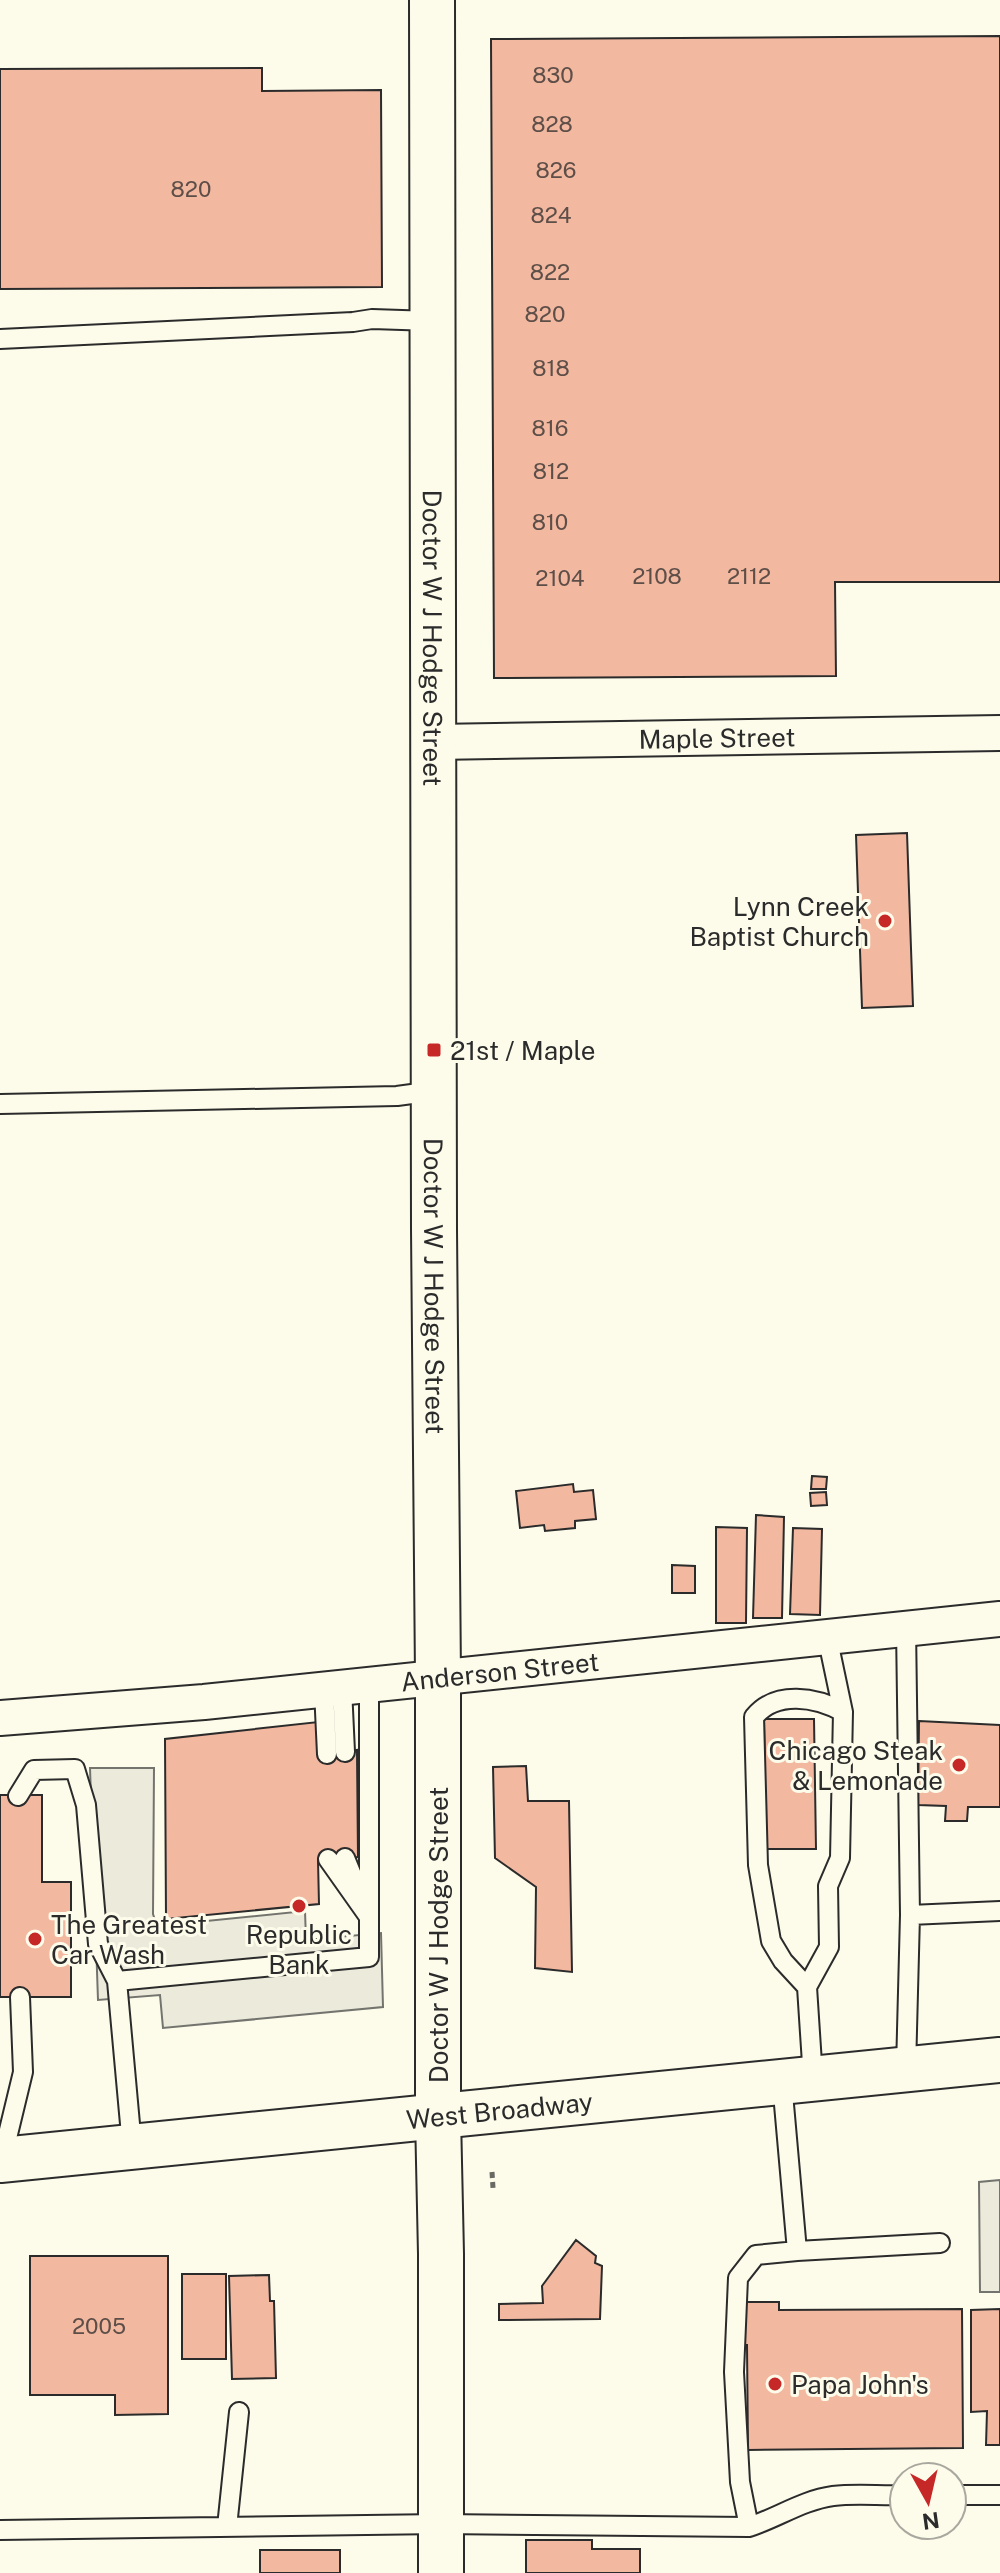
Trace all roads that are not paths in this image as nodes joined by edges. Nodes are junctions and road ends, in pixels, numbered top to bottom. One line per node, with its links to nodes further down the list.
1 (432, 0): 2 (main road, Doctor W J Hodge Street)
2 (432, 321): 3 (lane); 5 (main road, Doctor W J Hodge Street)
3 (0, 339)
4 (1000, 733): 5 (street, Maple Street)
5 (435, 742): 6 (main road, Doctor W J Hodge Street)
6 (434, 1091): 7 (lane); 11 (main road, Doctor W J Hodge Street)
7 (0, 1104)
8 (1000, 1619): 9 (street, Anderson Street)
9 (906, 1627): 10 (street, Anderson Street); 19 (lane)
10 (827, 1636): 11 (street, Anderson Street); 13 (lane)
11 (438, 1677): 12 (street, Anderson Street); 27 (main road, Doctor W J Hodge Street)
12 (345, 1687): 14 (street, Anderson Street); 15 (lane); 20 (lane)
13 (843, 1712): 22 (lane); 22 (lane)
14 (0, 1718)
15 (336, 1753)
16 (18, 1796): 21 (lane)
17 (336, 1858): 20 (lane)
18 (1000, 1911): 19 (lane)
19 (910, 1915): 25 (lane)
20 (369, 1917): 21 (lane)
21 (117, 1981): 28 (lane)
22 (807, 1987): 26 (lane)
23 (20, 1997): 29 (lane)
24 (1000, 2060): 25 (main road, West Broadway)
25 (906, 2069): 26 (main road, West Broadway)
26 (798, 2080): 27 (main road, West Broadway); 31 (lane)
27 (438, 2116): 28 (main road, West Broadway); 36 (main road, Doctor W J Hodge Street)
28 (132, 2146): 29 (main road, West Broadway)
29 (1, 2160)
30 (940, 2243): 31 (lane)
31 (797, 2251): 38 (lane)
32 (239, 2412): 37 (lane)
33 (888, 2495): 38 (lane)
34 (968, 2495): 35 (lane)
35 (1000, 2495)
36 (441, 2524): 37 (lane); 38 (lane); 40 (main road, Doctor W J Hodge Street)
37 (227, 2527): 39 (lane)
38 (749, 2527)
39 (0, 2530)
40 (441, 2573)

